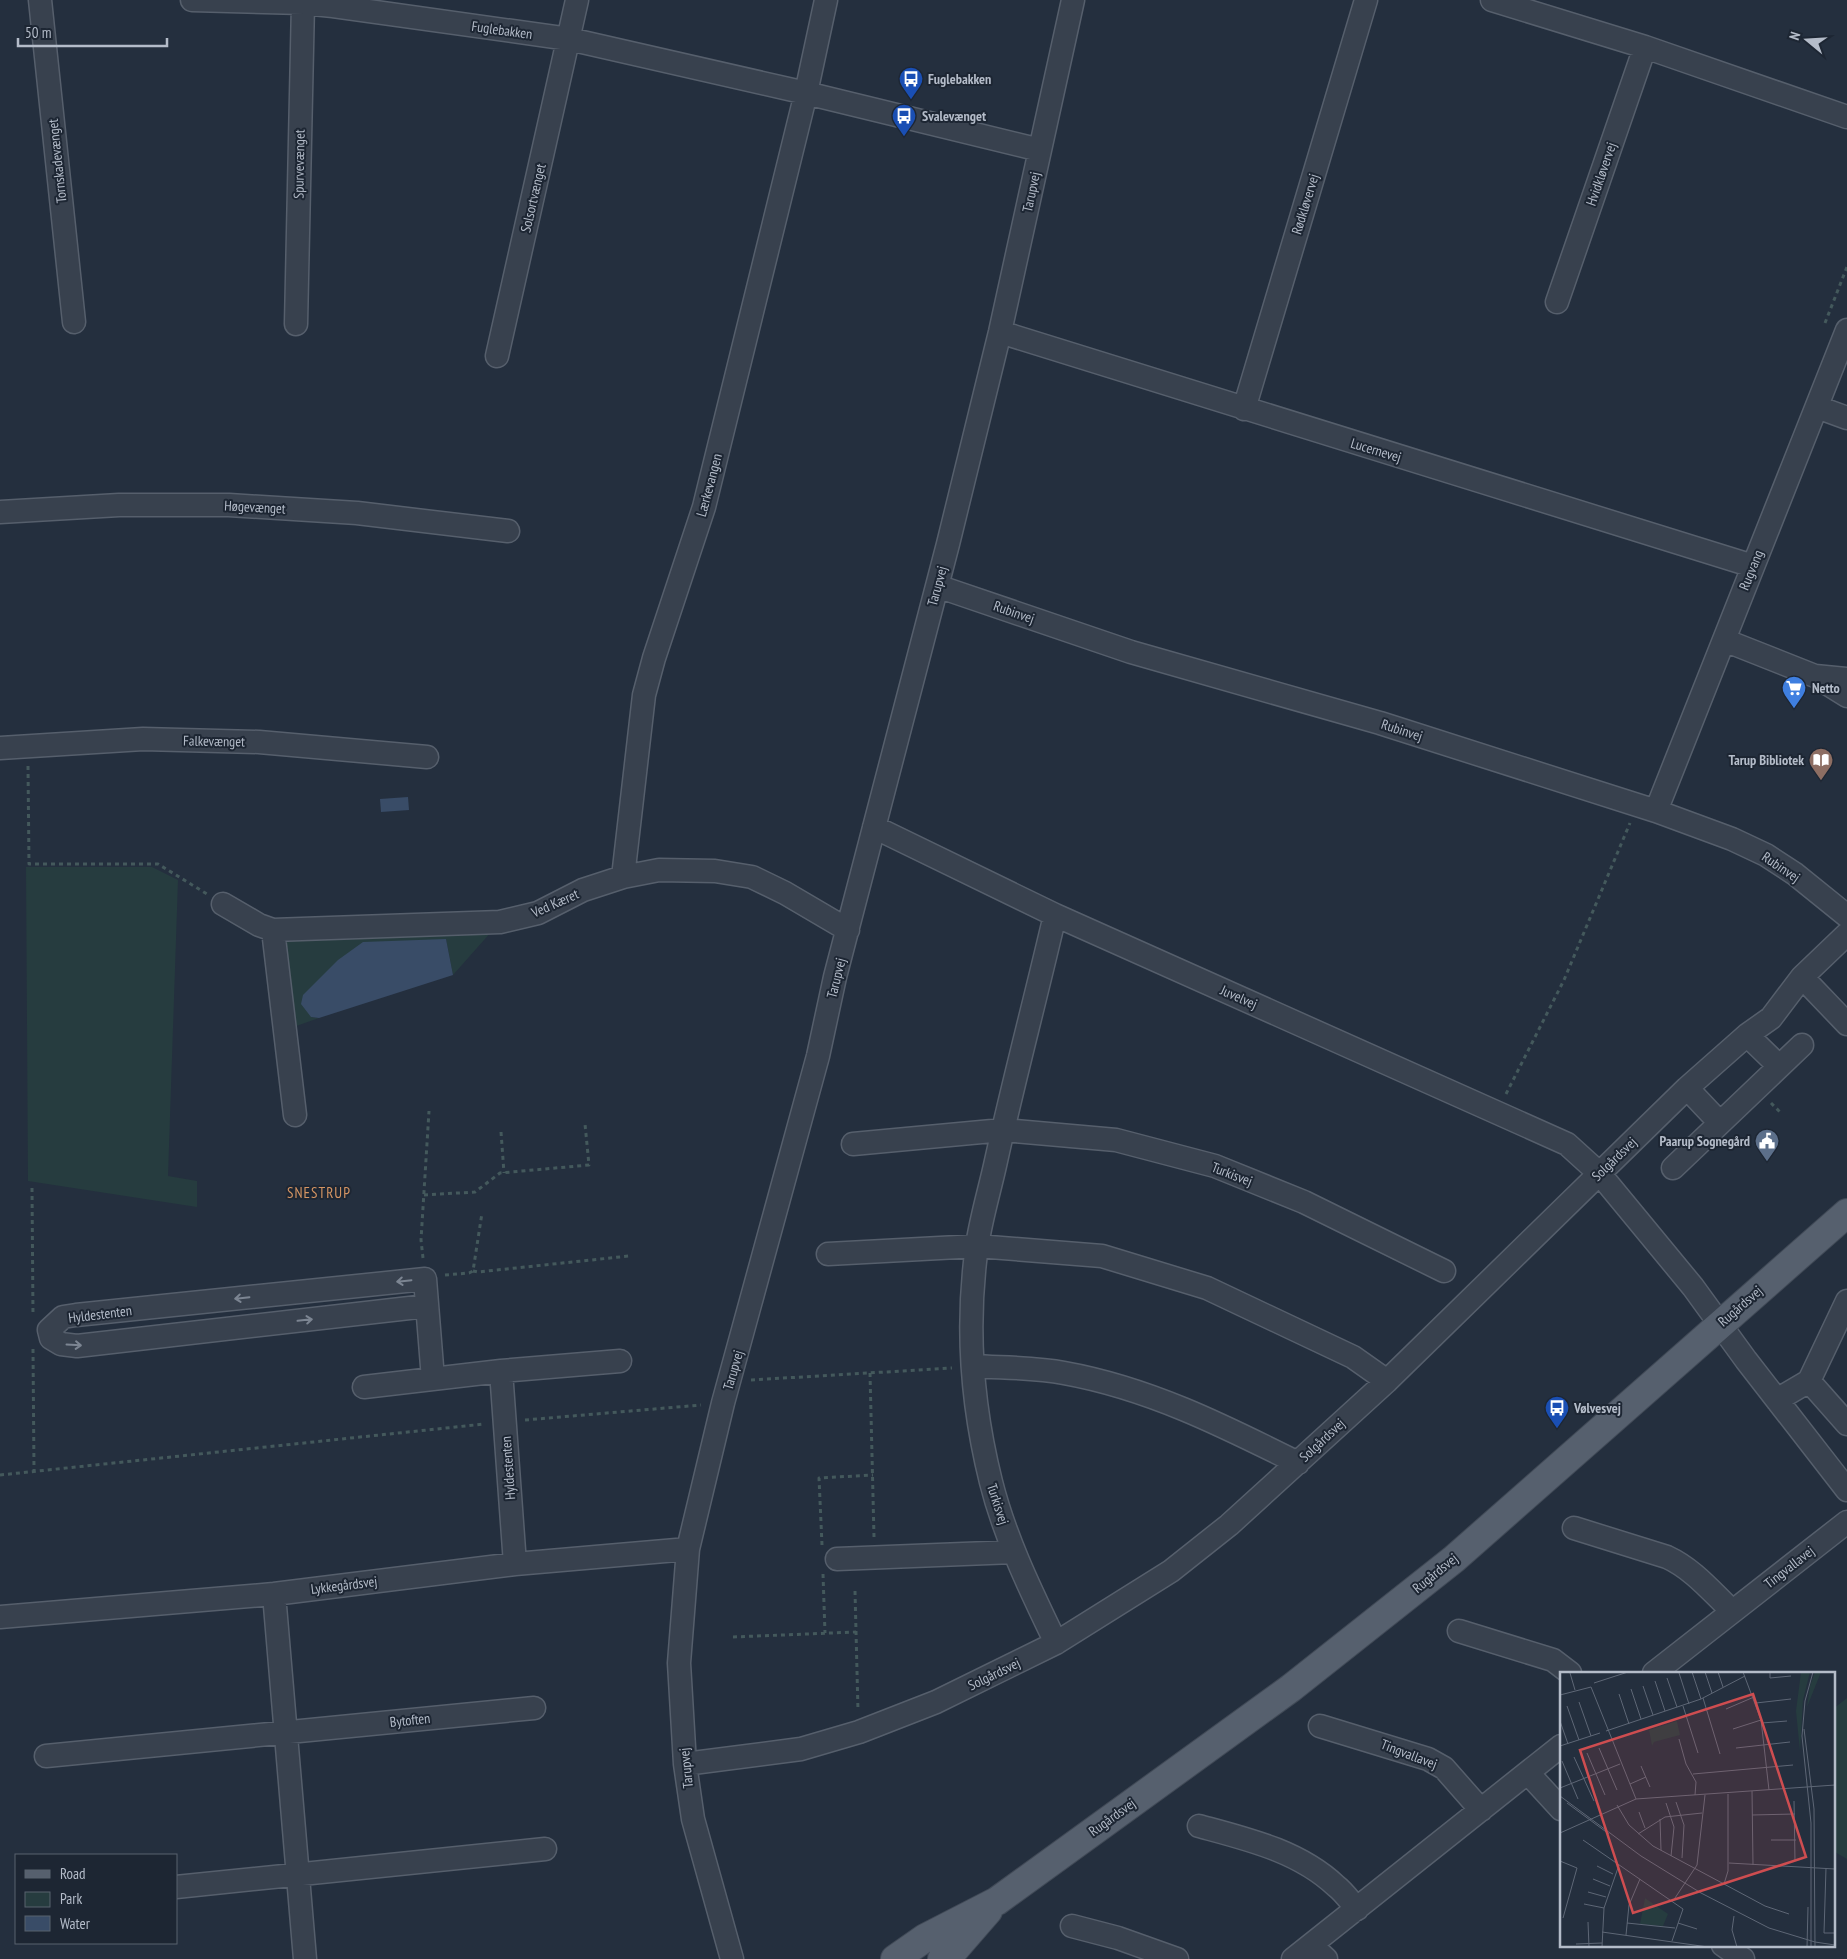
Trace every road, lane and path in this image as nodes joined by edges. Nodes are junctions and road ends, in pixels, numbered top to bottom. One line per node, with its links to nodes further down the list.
1 (40, 0): 16 (street, Tornskadevænget)
2 (192, 0): 8 (street, Fuglebakken)
3 (577, 0): 10 (street, Solsortvænget)
4 (826, 0): 12 (street)
5 (1073, 0): 14 (street, Tarupvej)
6 (1366, 0): 22 (street, Rødkløvervej)
7 (1492, 0): 11 (street)
8 (303, 3): 9 (street, Fuglebakken); 17 (street, Spurvevænget)
9 (334, 3): 10 (street, Fuglebakken)
10 (569, 39): 12 (street, Fuglebakken); 20 (street, Solsortvænget)
11 (1645, 47): 13 (street); 15 (street, Hvidkløvervej)
12 (806, 93): 14 (street, Fuglebakken); 37 (street, Lærkevangen)
13 (1847, 117)
14 (1040, 150): 19 (street, Tarupvej)
15 (1557, 302)
16 (74, 322)
17 (296, 324)
18 (1847, 330): 21 (street, Rugvang)
19 (1000, 332): 22 (street, Lucernevej); 27 (street, Tarupvej)
20 (497, 356)
21 (1816, 406): 23 (street); 26 (street, Rugvang)
22 (1244, 409): 26 (street, Lucernevej)
23 (1847, 418)
24 (0, 512): 25 (street, Høgevænget)
25 (508, 531)
26 (1753, 566): 28 (street, Rugvang)
27 (936, 586): 35 (street, Rubinvej); 36 (street, Tarupvej)
28 (1724, 640): 29 (street); 35 (street, Rugvang)
29 (1815, 676): 30 (street); 31 (street)
30 (1847, 679)
31 (1847, 696)
32 (28, 746): 33 (street, Falkevænget); 34 (street, Falkevænget); 38 (path)
33 (0, 748)
34 (427, 757)
35 (1646, 808): 40 (street, Rubinvej); 52 (path)
36 (874, 827): 39 (street, Juvelvej); 42 (street, Tarupvej)
37 (623, 877): 41 (street, Ved Kæret); 42 (street, Ved Kæret)
38 (223, 904): 41 (street, Ved Kæret)
39 (1056, 915): 52 (street, Juvelvej); 57 (street, Turkisvej)
40 (1847, 916)
41 (273, 930): 54 (street)
42 (848, 930): 80 (street, Tarupvej)
43 (1847, 934): 44 (street, Solgårdsvej)
44 (1802, 977): 45 (street); 46 (street, Solgårdsvej)
45 (1847, 1024)
46 (1747, 1035): 48 (street); 49 (street, Solgårdsvej)
47 (1802, 1044): 48 (street)
48 (1779, 1066): 55 (street)
49 (1687, 1088): 55 (street); 62 (street, Solgårdsvej)
50 (1770, 1102): 53 (path)
51 (429, 1111): 63 (path)
52 (1496, 1113): 62 (street, Juvelvej)
53 (1781, 1113)
54 (295, 1114)
55 (1720, 1123): 60 (street)
56 (585, 1124): 61 (path)
57 (1003, 1130): 59 (street, Turkisvej); 66 (street, Turkisvej); 70 (street, Turkisvej)
58 (501, 1132): 61 (path)
59 (853, 1144)
60 (1673, 1168)
61 (504, 1173): 63 (path)
62 (1599, 1173): 74 (street); 81 (street, Solgårdsvej)
63 (424, 1195): 71 (path)
64 (482, 1213): 69 (path)
65 (1847, 1213): 74 (main road, Rugårdsvej)
66 (977, 1246): 67 (street); 76 (street, Turkisvej); 81 (street)
67 (828, 1254)
68 (629, 1256): 69 (path)
69 (473, 1271): 71 (path)
70 (1444, 1271)
71 (425, 1278): 73 (street); 73 (street, Hyldestenten, one-way to 73)
72 (1847, 1301): 82 (street)
73 (427, 1306): 79 (street)
74 (1720, 1324): 84 (street); 124 (main road, Rugårdsvej)
75 (620, 1361): 77 (street)
76 (973, 1366): 78 (path); 88 (street); 95 (street, Turkisvej)
77 (501, 1371): 79 (street); 86 (street, Hyldestenten)
78 (870, 1373): 80 (path); 90 (path)
79 (433, 1379): 83 (street)
80 (730, 1381): 85 (street, Tarupvej)
81 (1387, 1381): 88 (street, Solgårdsvej)
82 (1809, 1381): 84 (street); 87 (street)
83 (364, 1387)
84 (1778, 1400): 91 (street)
85 (723, 1404): 86 (path); 94 (street, Tarupvej)
86 (504, 1422): 89 (path); 98 (street, Hyldestenten)
87 (1847, 1424)
88 (1298, 1463): 107 (street, Solgårdsvej)
89 (0, 1475)
90 (873, 1475): 96 (path); 97 (path)
91 (1847, 1490)
92 (1847, 1522): 101 (street, Tingvallavej)
93 (1574, 1528): 101 (street)
94 (688, 1550): 98 (street, Lykkegårdsvej); 116 (street, Tarupvej)
95 (1014, 1552): 96 (street); 107 (street, Turkisvej)
96 (875, 1557): 97 (street)
97 (827, 1559): 105 (path)
98 (515, 1564): 100 (street, Lykkegårdsvej)
99 (854, 1591): 104 (path)
100 (274, 1594): 102 (street, Lykkegårdsvej); 112 (street)
101 (1732, 1612): 109 (street, Tingvallavej)
102 (0, 1616)
103 (1459, 1631): 108 (street)
104 (856, 1632): 105 (path); 113 (path)
105 (825, 1633): 106 (path)
106 (734, 1637)
107 (1056, 1643): 113 (street, Solgårdsvej)
108 (1569, 1672)
109 (1655, 1672)
110 (534, 1708): 112 (street, Bytoften)
111 (1320, 1726): 119 (street, Tingvallavej)
112 (286, 1732): 115 (street, Bytoften); 122 (street)
113 (859, 1732): 116 (street, Solgårdsvej)
114 (1560, 1747): 117 (street)
115 (46, 1756)
116 (684, 1764): 130 (street, Tarupvej)
117 (1528, 1772): 118 (street); 119 (street)
118 (1560, 1808)
119 (1481, 1810): 125 (street)
120 (1199, 1826): 125 (street)
121 (545, 1849): 122 (street)
122 (298, 1874): 123 (street); 129 (street)
123 (178, 1887)
124 (997, 1901): 131 (main road, Rugårdsvej); 132 (main road); 133 (main road, Rugårdsvej)
125 (1357, 1909): 128 (street)
126 (1072, 1926): 134 (street)
127 (1724, 1946): 136 (street)
128 (1319, 1952): 135 (street)
129 (305, 1959)
130 (732, 1959)
131 (895, 1959)
132 (919, 1959)
133 (942, 1959)
134 (1177, 1959)
135 (1293, 1959)
136 (1743, 1959)

